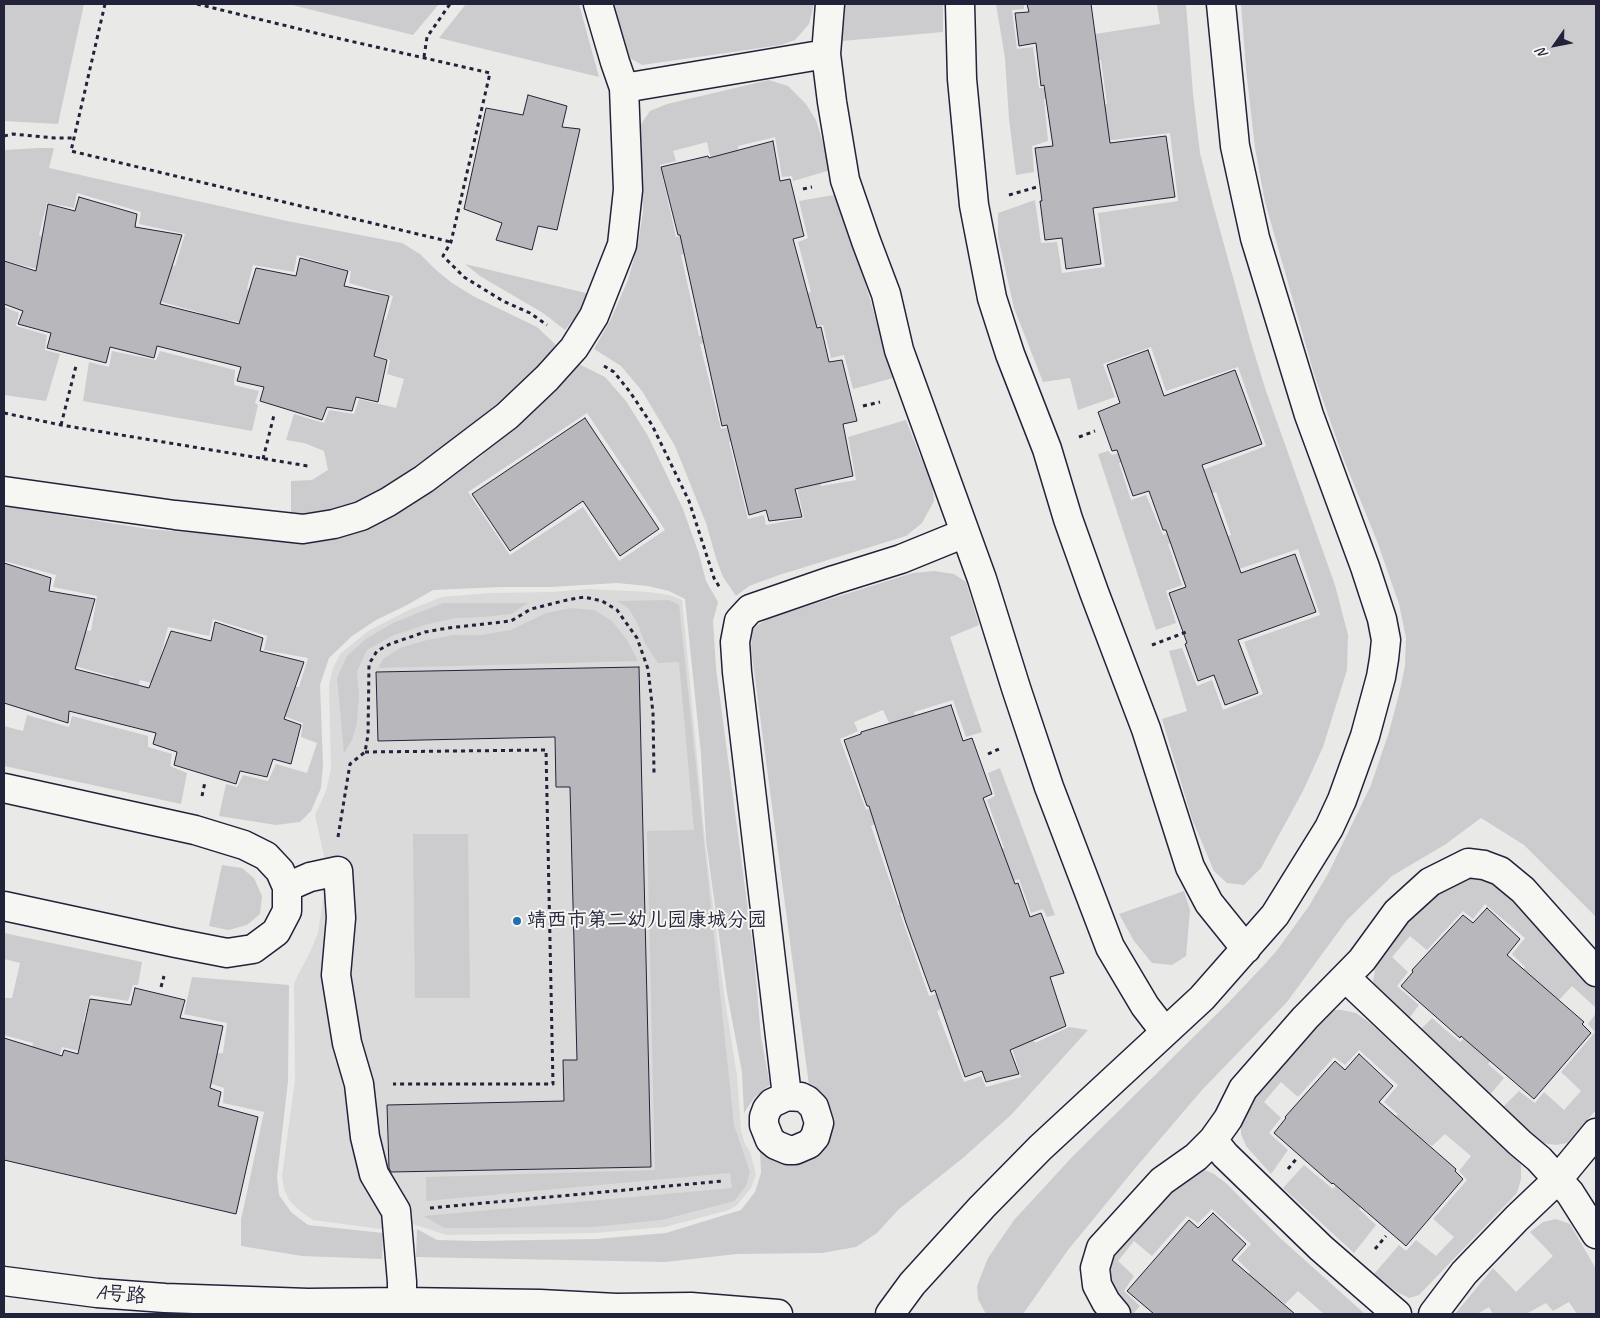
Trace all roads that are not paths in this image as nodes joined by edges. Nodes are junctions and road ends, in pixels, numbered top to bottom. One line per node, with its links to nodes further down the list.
1 (598, 4): 6 (street)
2 (830, 4): 5 (street)
3 (960, 4): 12 (street)
4 (1221, 4): 12 (street)
5 (826, 54): 6 (street); 8 (street)
6 (624, 88): 7 (street)
7 (4, 491)
8 (965, 533): 15 (street); 16 (street)
9 (4, 788): 10 (street)
10 (287, 888): 11 (street); 22 (street)
11 (4, 906)
12 (1246, 949): 15 (street)
13 (1596, 972): 14 (street)
14 (1346, 978): 18 (street); 19 (street)
15 (1165, 1032): 25 (street)
16 (787, 1096)
17 (1596, 1133): 19 (street)
18 (1213, 1140): 26 (street); 27 (street)
19 (1558, 1179): 20 (street); 28 (street)
20 (1596, 1234)
21 (4, 1281): 23 (street, A号路)
22 (402, 1302): 23 (street, A号路); 24 (street, A号路)
23 (308, 1309)
24 (778, 1314)
25 (890, 1314)
26 (1116, 1314)
27 (1397, 1314)
28 (1433, 1314)

